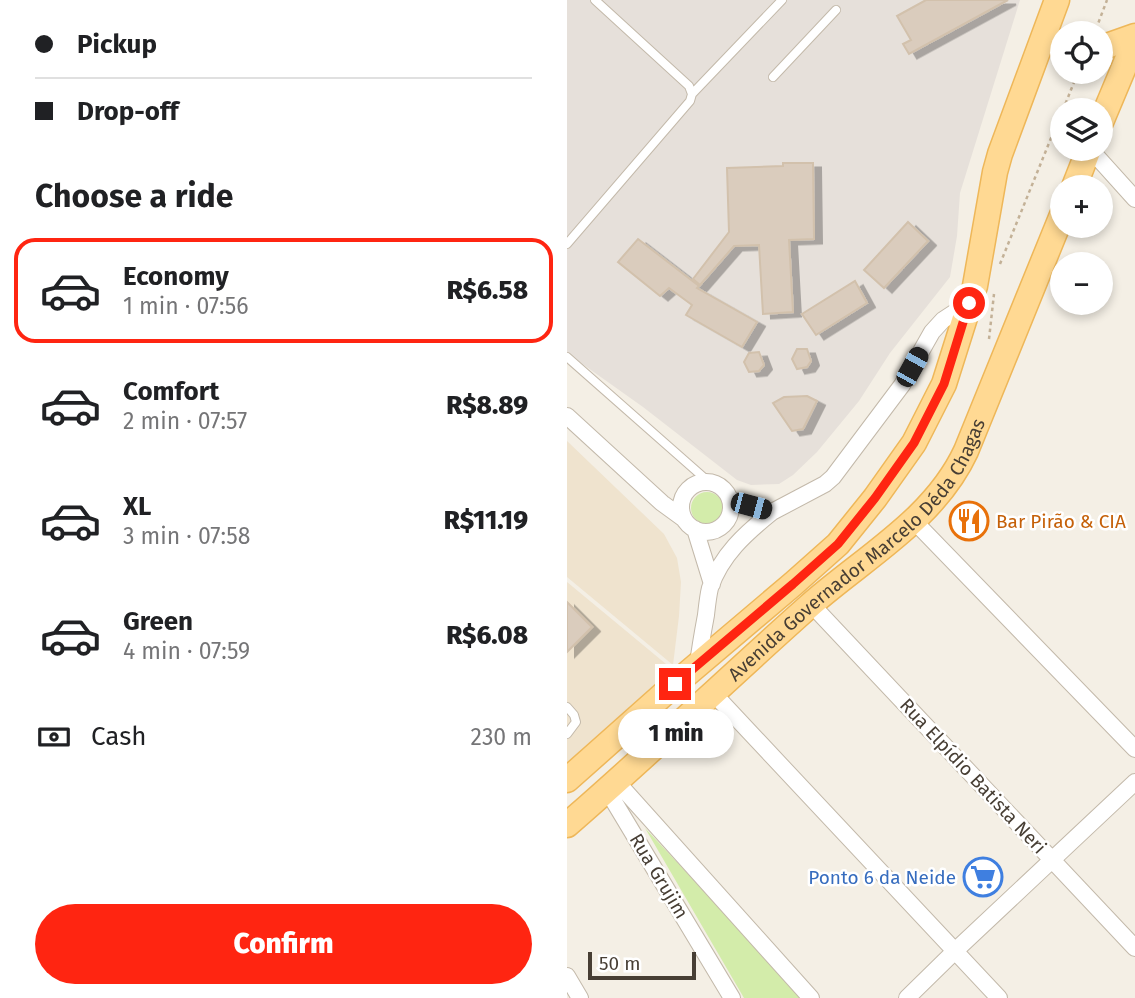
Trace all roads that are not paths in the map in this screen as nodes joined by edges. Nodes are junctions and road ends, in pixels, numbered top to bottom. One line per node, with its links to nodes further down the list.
1 (595, 0): 8 (lane)
2 (782, 0): 8 (lane)
3 (836, 10): 7 (lane)
4 (1057, 16): 14 (main road, Avenida Governador Marcelo Déda Chagas)
5 (1135, 39): 6 (main road); 9 (main road)
6 (1113, 45)
7 (773, 77)
8 (692, 94): 13 (lane)
9 (1111, 98)
10 (1101, 161): 11 (street)
11 (1135, 199)
12 (1053, 238): 20 (main road, Avenida Governador Marcelo Déda Chagas)
13 (567, 244)
14 (969, 303): 19 (street); 24 (main road, Avenida Governador Marcelo Déda Chagas)
15 (567, 357): 17 (lane)
16 (567, 416): 21 (street)
17 (711, 482): 18 (street); 21 (street)
18 (731, 500): 19 (street); 21 (street)
19 (772, 512): 22 (street)
20 (914, 521): 23 (main road, Avenida Governador Marcelo Déda Chagas); 28 (street)
21 (689, 524): 22 (street)
22 (712, 584): 24 (street)
23 (811, 604): 25 (main road, Avenida Governador Marcelo Déda Chagas); 33 (street, Rua Elpídio Batista Neri)
24 (698, 664): 29 (main road, Avenida Governador Marcelo Déda Chagas)
25 (713, 693): 31 (main road, Avenida Governador Marcelo Déda Chagas); 35 (street)
26 (567, 707): 27 (lane)
27 (567, 734)
28 (1135, 749)
29 (567, 779)
30 (1135, 782): 33 (street)
31 (612, 786): 32 (main road, Avenida Governador Marcelo Déda Chagas); 38 (street, Rua Grujim); 39 (street)
32 (567, 825)
33 (1052, 859): 34 (street, Rua Elpídio Batista Neri); 35 (street)
34 (1135, 948)
35 (956, 950): 40 (street); 41 (street)
36 (567, 976): 37 (street)
37 (580, 998)
38 (732, 998)
39 (811, 998)
40 (908, 998)
41 (999, 998)

